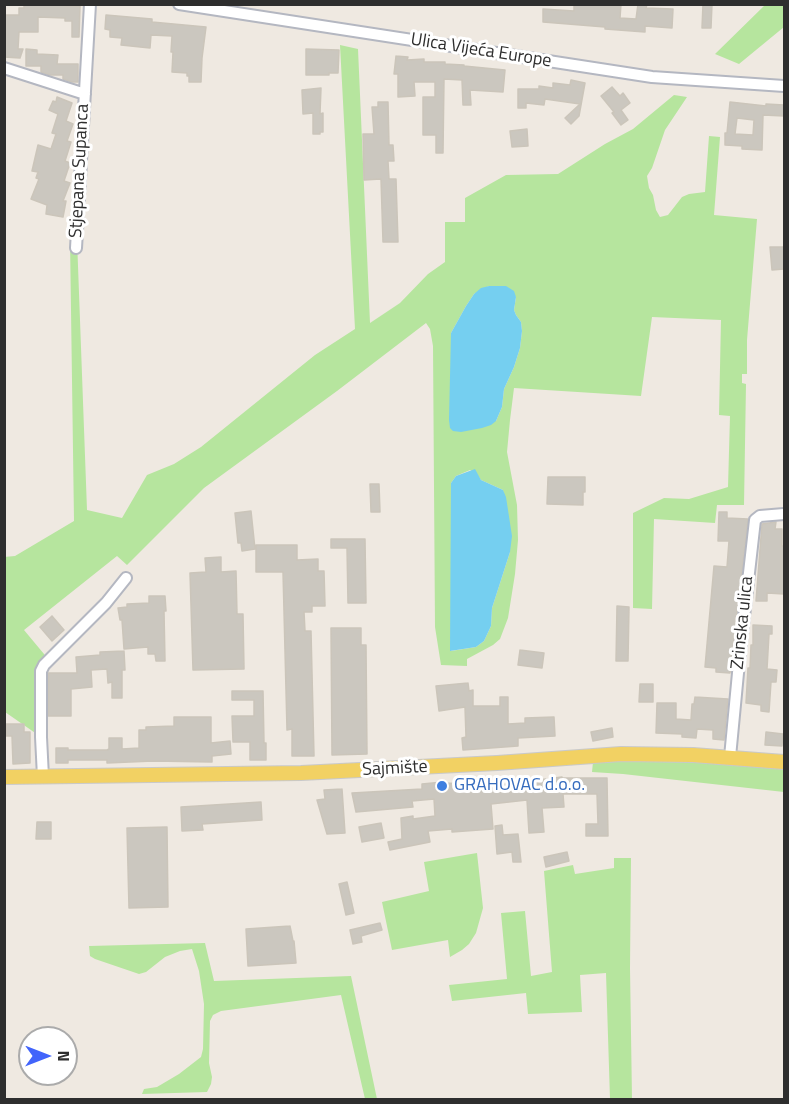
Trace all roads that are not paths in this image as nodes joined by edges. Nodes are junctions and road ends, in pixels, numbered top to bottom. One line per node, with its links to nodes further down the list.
1 (90, 4): 5 (street, Stjepana Supanca)
2 (179, 4): 4 (street, Ulica Vijeća Europe)
3 (4, 68): 5 (street, Stjepana Supanca)
4 (784, 86)
5 (85, 94): 6 (street, Stjepana Supanca)
6 (76, 248)
7 (784, 514): 9 (street, Zrinska ulica)
8 (126, 578): 12 (street)
9 (730, 756): 10 (main road, Sajmište); 12 (main road, Sajmište)
10 (784, 762)
11 (4, 777): 12 (main road, Sajmište)
12 (43, 777)

